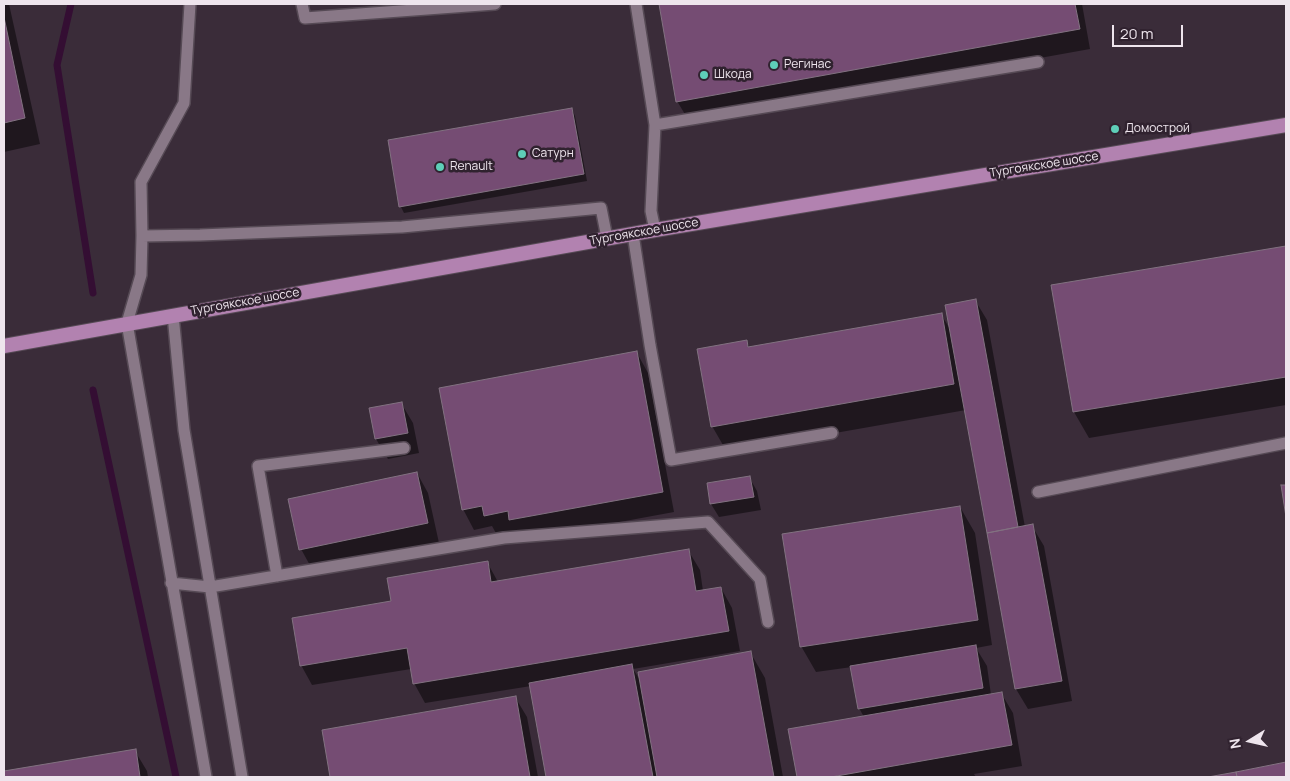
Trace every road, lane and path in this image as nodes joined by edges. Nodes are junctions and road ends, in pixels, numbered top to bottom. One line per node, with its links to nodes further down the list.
1 (190, 4): 10 (lane)
2 (302, 4): 3 (lane)
3 (494, 4)
4 (636, 4): 6 (lane)
5 (1038, 62): 6 (lane)
6 (655, 125): 8 (lane)
7 (1286, 125): 8 (main road, Тургоякское шоссе)
8 (655, 230): 9 (main road, Тургоякское шоссе)
9 (633, 234): 11 (main road, Тургоякское шоссе); 15 (lane)
10 (142, 236): 11 (lane); 13 (lane)
11 (607, 238): 12 (main road, Тургоякское шоссе)
12 (173, 315): 13 (main road, Тургоякское шоссе); 21 (lane)
13 (127, 323): 14 (main road, Тургоякское шоссе); 20 (lane)
14 (4, 346)
15 (832, 433)
16 (1286, 444): 18 (lane)
17 (404, 448): 19 (lane)
18 (1038, 492)
19 (277, 576): 21 (lane); 22 (lane)
20 (171, 583): 21 (lane); 23 (lane)
21 (210, 587): 24 (lane)
22 (768, 622)
23 (206, 777)
24 (242, 777)

